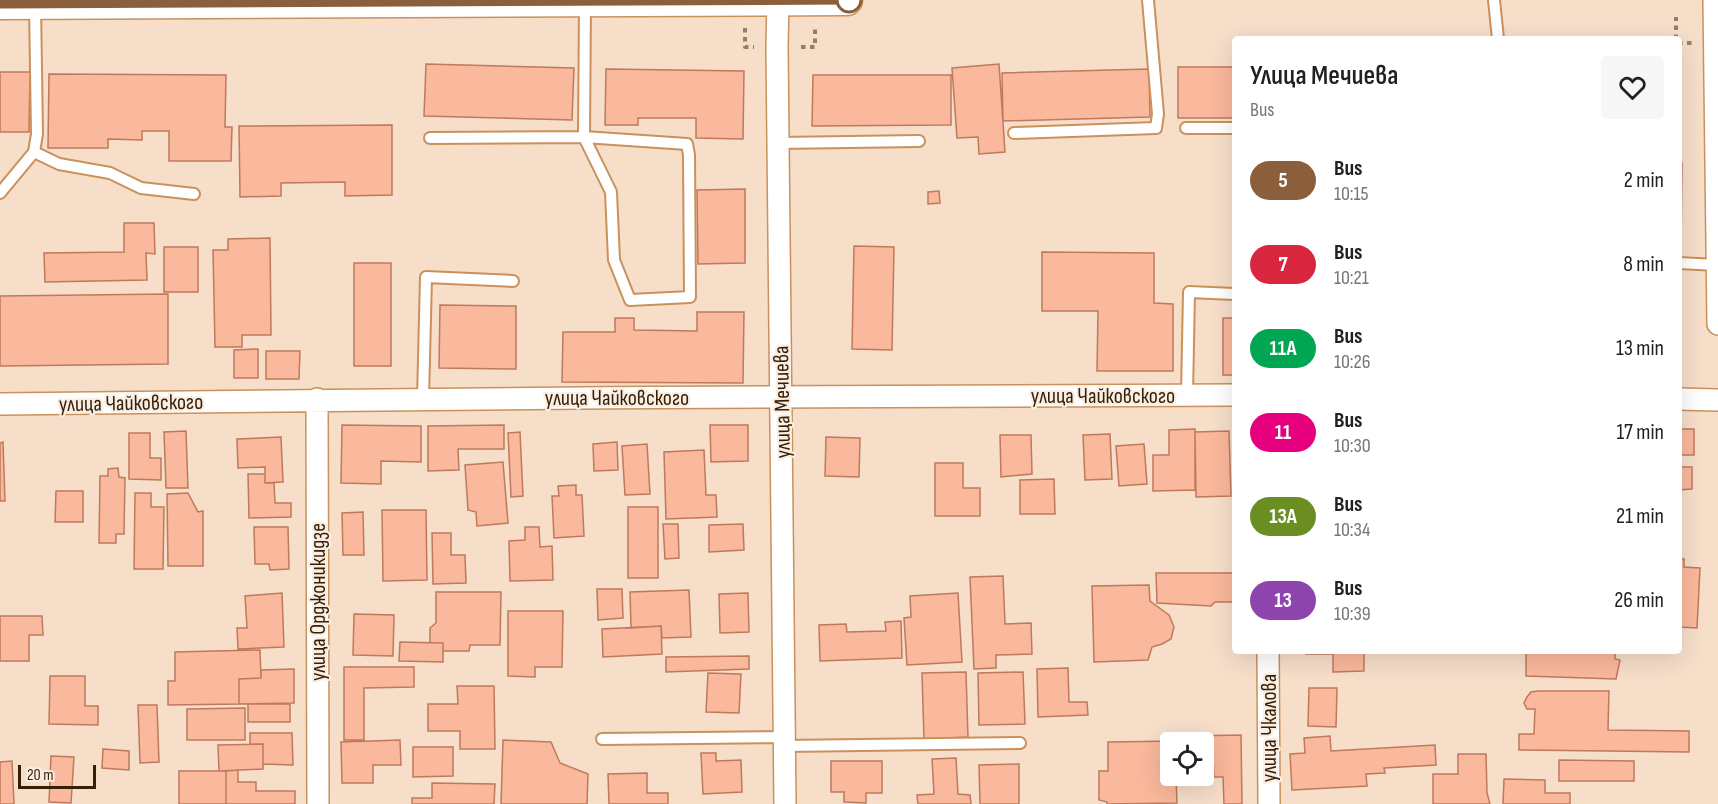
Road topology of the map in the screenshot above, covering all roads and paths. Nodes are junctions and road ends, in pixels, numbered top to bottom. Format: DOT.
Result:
graph roads {
  1 [pos="778,0"];
  2 [pos="847,0"];
  3 [pos="1148,0"];
  4 [pos="1494,0"];
  5 [pos="1714,0"];
  6 [pos="395,1"];
  7 [pos="585,1"];
  8 [pos="43,3"];
  9 [pos="0,4"];
  10 [pos="1676,17"];
  11 [pos="745,23"];
  12 [pos="815,26"];
  13 [pos="1498,36"];
  14 [pos="1676,36"];
  15 [pos="1682,43"];
  16 [pos="1698,43"];
  17 [pos="792,46"];
  18 [pos="764,47"];
  19 [pos="1186,128"];
  20 [pos="1232,128"];
  21 [pos="1014,133"];
  22 [pos="584,137"];
  23 [pos="430,138"];
  24 [pos="919,141"];
  25 [pos="778,142"];
  26 [pos="34,152"];
  27 [pos="0,193"];
  28 [pos="194,194"];
  29 [pos="1717,209"];
  30 [pos="1717,259"];
  31 [pos="1682,263"];
  32 [pos="513,281"];
  33 [pos="1232,294"];
  34 [pos="1718,324"];
  35 [pos="1187,395"];
  36 [pos="1232,395"];
  37 [pos="781,396"];
  38 [pos="316,399"];
  39 [pos="423,399"];
  40 [pos="1682,399"];
  41 [pos="1718,400"];
  42 [pos="0,404"];
  43 [pos="1268,654"];
  44 [pos="602,739"];
  45 [pos="784,741"];
  46 [pos="1020,743"];
  47 [pos="318,804"];
  48 [pos="785,804"];
  49 [pos="1269,804"];
  1 -- 2 [label="street"];
  1 -- 7 [label="street"];
  1 -- 25 [label="street, улица Мечиева"];
  3 -- 21 [label="lane"];
  4 -- 13 [label="lane"];
  5 -- 29 [label="street"];
  6 -- 7 [label="street"];
  6 -- 8 [label="street"];
  7 -- 22 [label="lane"];
  8 -- 9 [label="street"];
  8 -- 26 [label="lane"];
  10 -- 14 [label="path"];
  11 -- 18 [label="path"];
  12 -- 17 [label="path"];
  15 -- 16 [label="path"];
  19 -- 20 [label="lane"];
  22 -- 22 [label="lane"];
  22 -- 23 [label="lane"];
  24 -- 25 [label="lane"];
  25 -- 37 [label="street, улица Мечиева"];
  26 -- 27 [label="lane"];
  26 -- 28 [label="lane"];
  29 -- 30 [label="street"];
  30 -- 31 [label="lane"];
  30 -- 34 [label="street"];
  32 -- 39 [label="lane"];
  33 -- 35 [label="lane"];
  35 -- 36 [label="street, улица Чайковского"];
  35 -- 37 [label="street, улица Чайковского"];
  37 -- 39 [label="street, улица Чайковского"];
  37 -- 45 [label="street, улица Мечиева"];
  38 -- 39 [label="street, улица Чайковского"];
  38 -- 42 [label="street, улица Чайковского"];
  38 -- 47 [label="street, улица Орджоникидзе"];
  40 -- 41 [label="street"];
  43 -- 49 [label="street, улица Чкалова"];
  44 -- 45 [label="lane"];
  45 -- 46 [label="lane"];
  45 -- 48 [label="street, улица Мечиева"];
}
